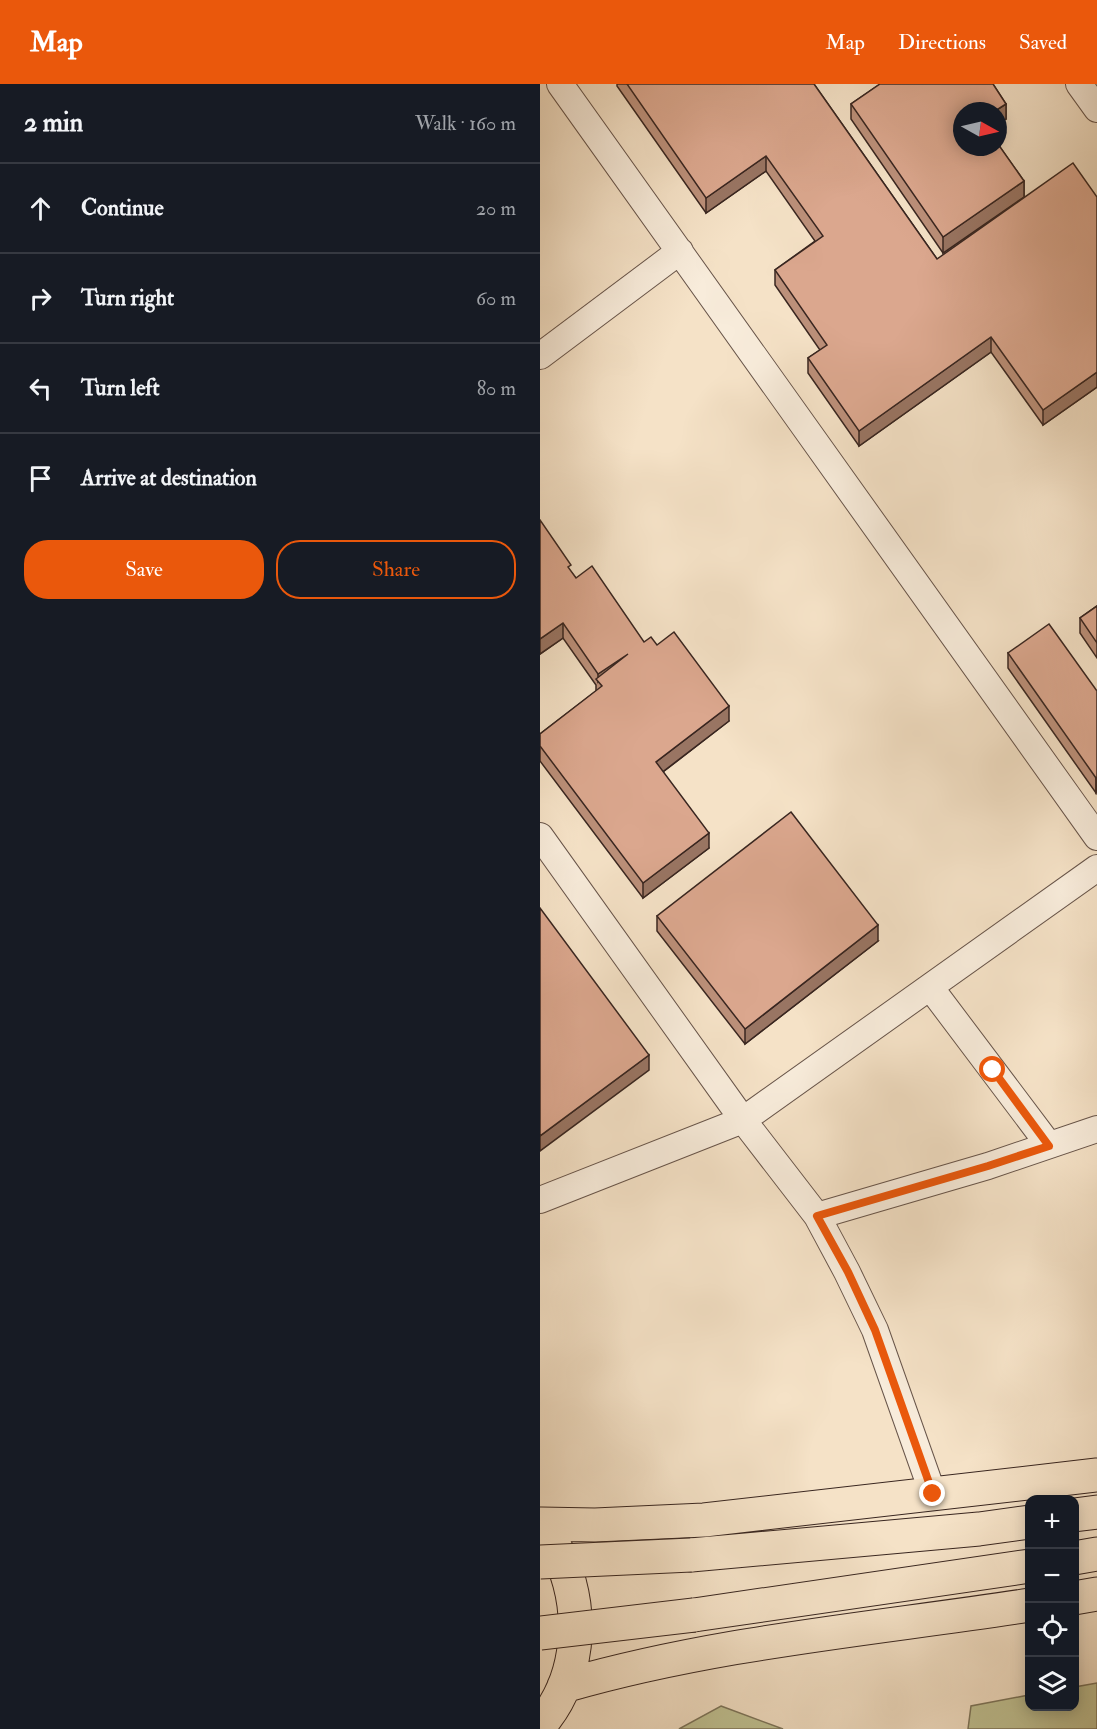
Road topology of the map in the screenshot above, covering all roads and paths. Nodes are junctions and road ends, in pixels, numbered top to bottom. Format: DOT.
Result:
graph roads {
  1 [pos="561,84"];
  2 [pos="1079,84"];
  3 [pos="1097,109"];
  4 [pos="680,251"];
  5 [pos="540,356"];
  6 [pos="540,836"];
  7 [pos="1097,837"];
  8 [pos="1097,868"];
  9 [pos="930,987"];
  10 [pos="743,1120"];
  11 [pos="1097,1129"];
  12 [pos="1049,1146"];
  13 [pos="540,1200"];
  14 [pos="817,1216"];
  15 [pos="1097,1475"];
  16 [pos="933,1494"];
  17 [pos="1097,1512"];
  18 [pos="1079,1514"];
  19 [pos="540,1523"];
  20 [pos="1025,1523"];
  21 [pos="1097,1554"];
  22 [pos="1079,1557"];
  23 [pos="540,1562"];
  24 [pos="1025,1567"];
  25 [pos="1097,1594"];
  26 [pos="1079,1597"];
  27 [pos="1025,1606"];
  28 [pos="540,1633"];
  29 [pos="564,1686"];
  30 [pos="540,1725"];
  1 -- 4 [label="lane"];
  2 -- 3 [label="lane"];
  4 -- 5 [label="lane"];
  4 -- 7 [label="lane"];
  6 -- 10 [label="lane"];
  8 -- 9 [label="lane"];
  9 -- 10 [label="lane"];
  9 -- 12 [label="lane"];
  10 -- 13 [label="lane"];
  10 -- 14 [label="lane"];
  11 -- 12 [label="lane"];
  12 -- 14 [label="lane"];
  14 -- 16 [label="lane"];
  15 -- 16 [label="highway"];
  16 -- 19 [label="highway"];
  17 -- 18 [label="highway"];
  19 -- 29 [label="highway"];
  20 -- 23 [label="highway, bridge"];
  21 -- 22 [label="highway"];
  24 -- 28 [label="highway, bridge"];
  25 -- 26 [label="highway"];
  27 -- 29 [label="highway"];
  29 -- 30 [label="highway"];
}
